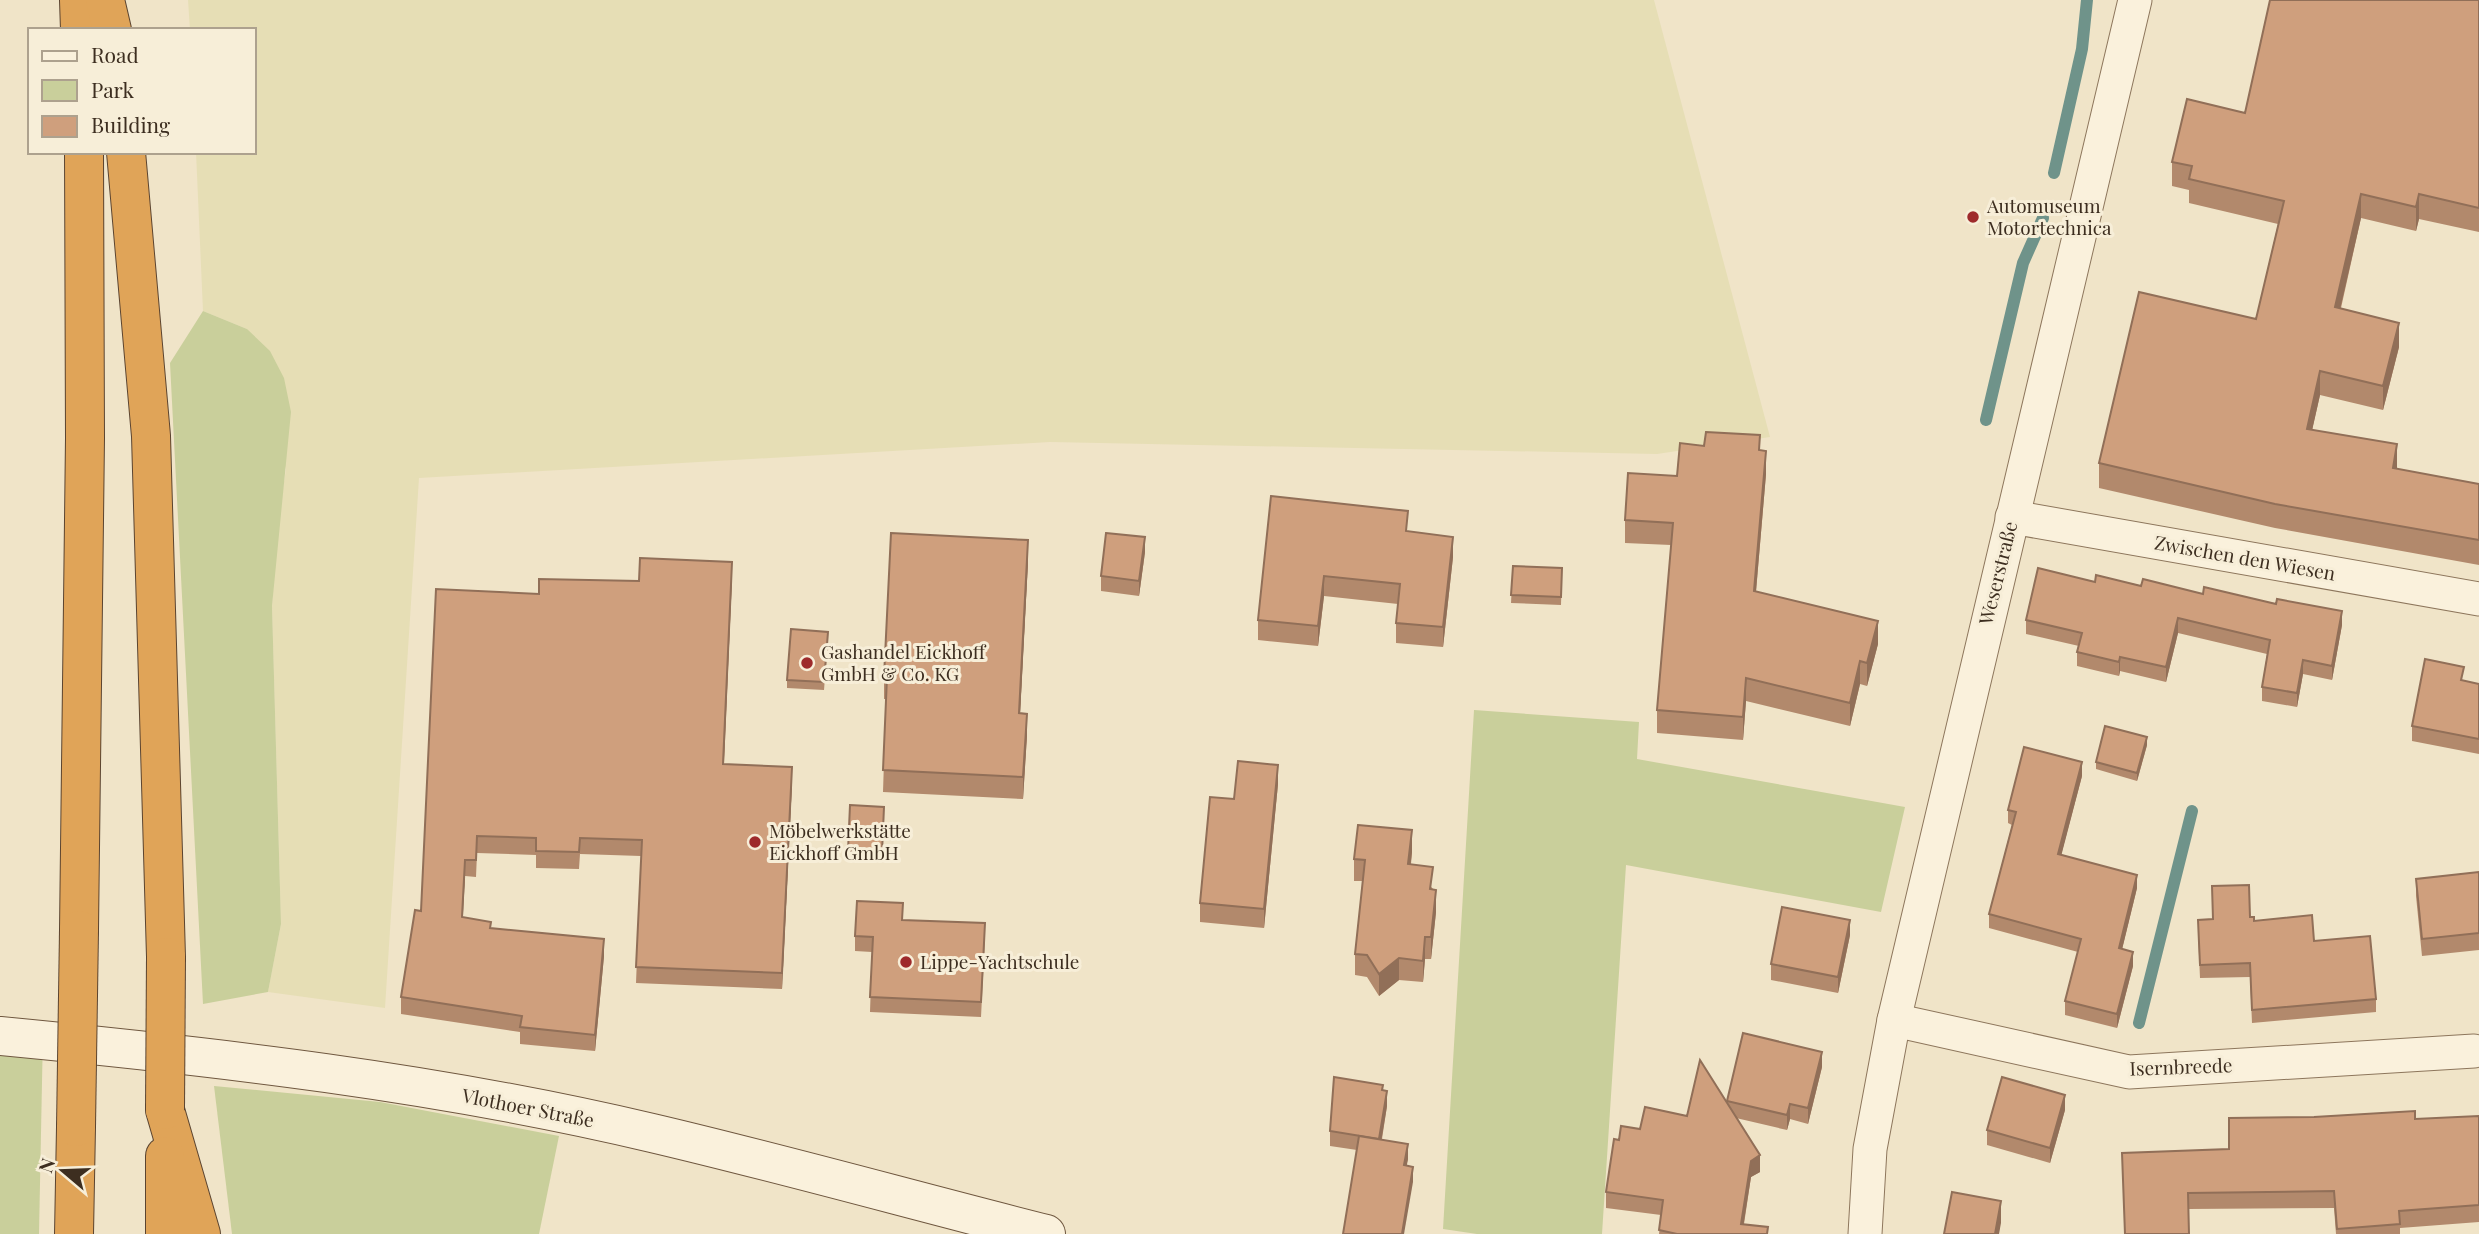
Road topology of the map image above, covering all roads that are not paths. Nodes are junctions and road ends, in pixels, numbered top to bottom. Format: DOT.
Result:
graph roads {
  1 [pos="79,0"];
  2 [pos="106,0"];
  3 [pos="2135,0"];
  4 [pos="80,28"];
  5 [pos="112,28"];
  6 [pos="84,154"];
  7 [pos="126,154"];
  8 [pos="2012,517"];
  9 [pos="2479,599"];
  10 [pos="1894,1020"];
  11 [pos="0,1036"];
  12 [pos="2474,1051"];
  13 [pos="165,1111"];
  14 [pos="1871,1149"];
  15 [pos="74,1234"];
  16 [pos="165,1234"];
  17 [pos="201,1234"];
  18 [pos="1046,1234"];
  19 [pos="1841,1234"];
  20 [pos="1865,1234"];
  1 -- 4 [label="highway"];
  2 -- 5 [label="highway"];
  3 -- 8 [label="street, Weserstraße"];
  6 -- 15 [label="highway, bridge"];
  7 -- 13 [label="highway, bridge"];
  8 -- 9 [label="street, Zwischen den Wiesen"];
  8 -- 10 [label="street, Weserstraße"];
  10 -- 12 [label="street, Isernbreede"];
  10 -- 14 [label="street, Weserstraße"];
  11 -- 18 [label="main road, Vlothoer Straße"];
  13 -- 16 [label="highway"];
  13 -- 17 [label="highway"];
  14 -- 19 [label="street, Weserstraße"];
  14 -- 20 [label="street, Weserstraße"];
}
